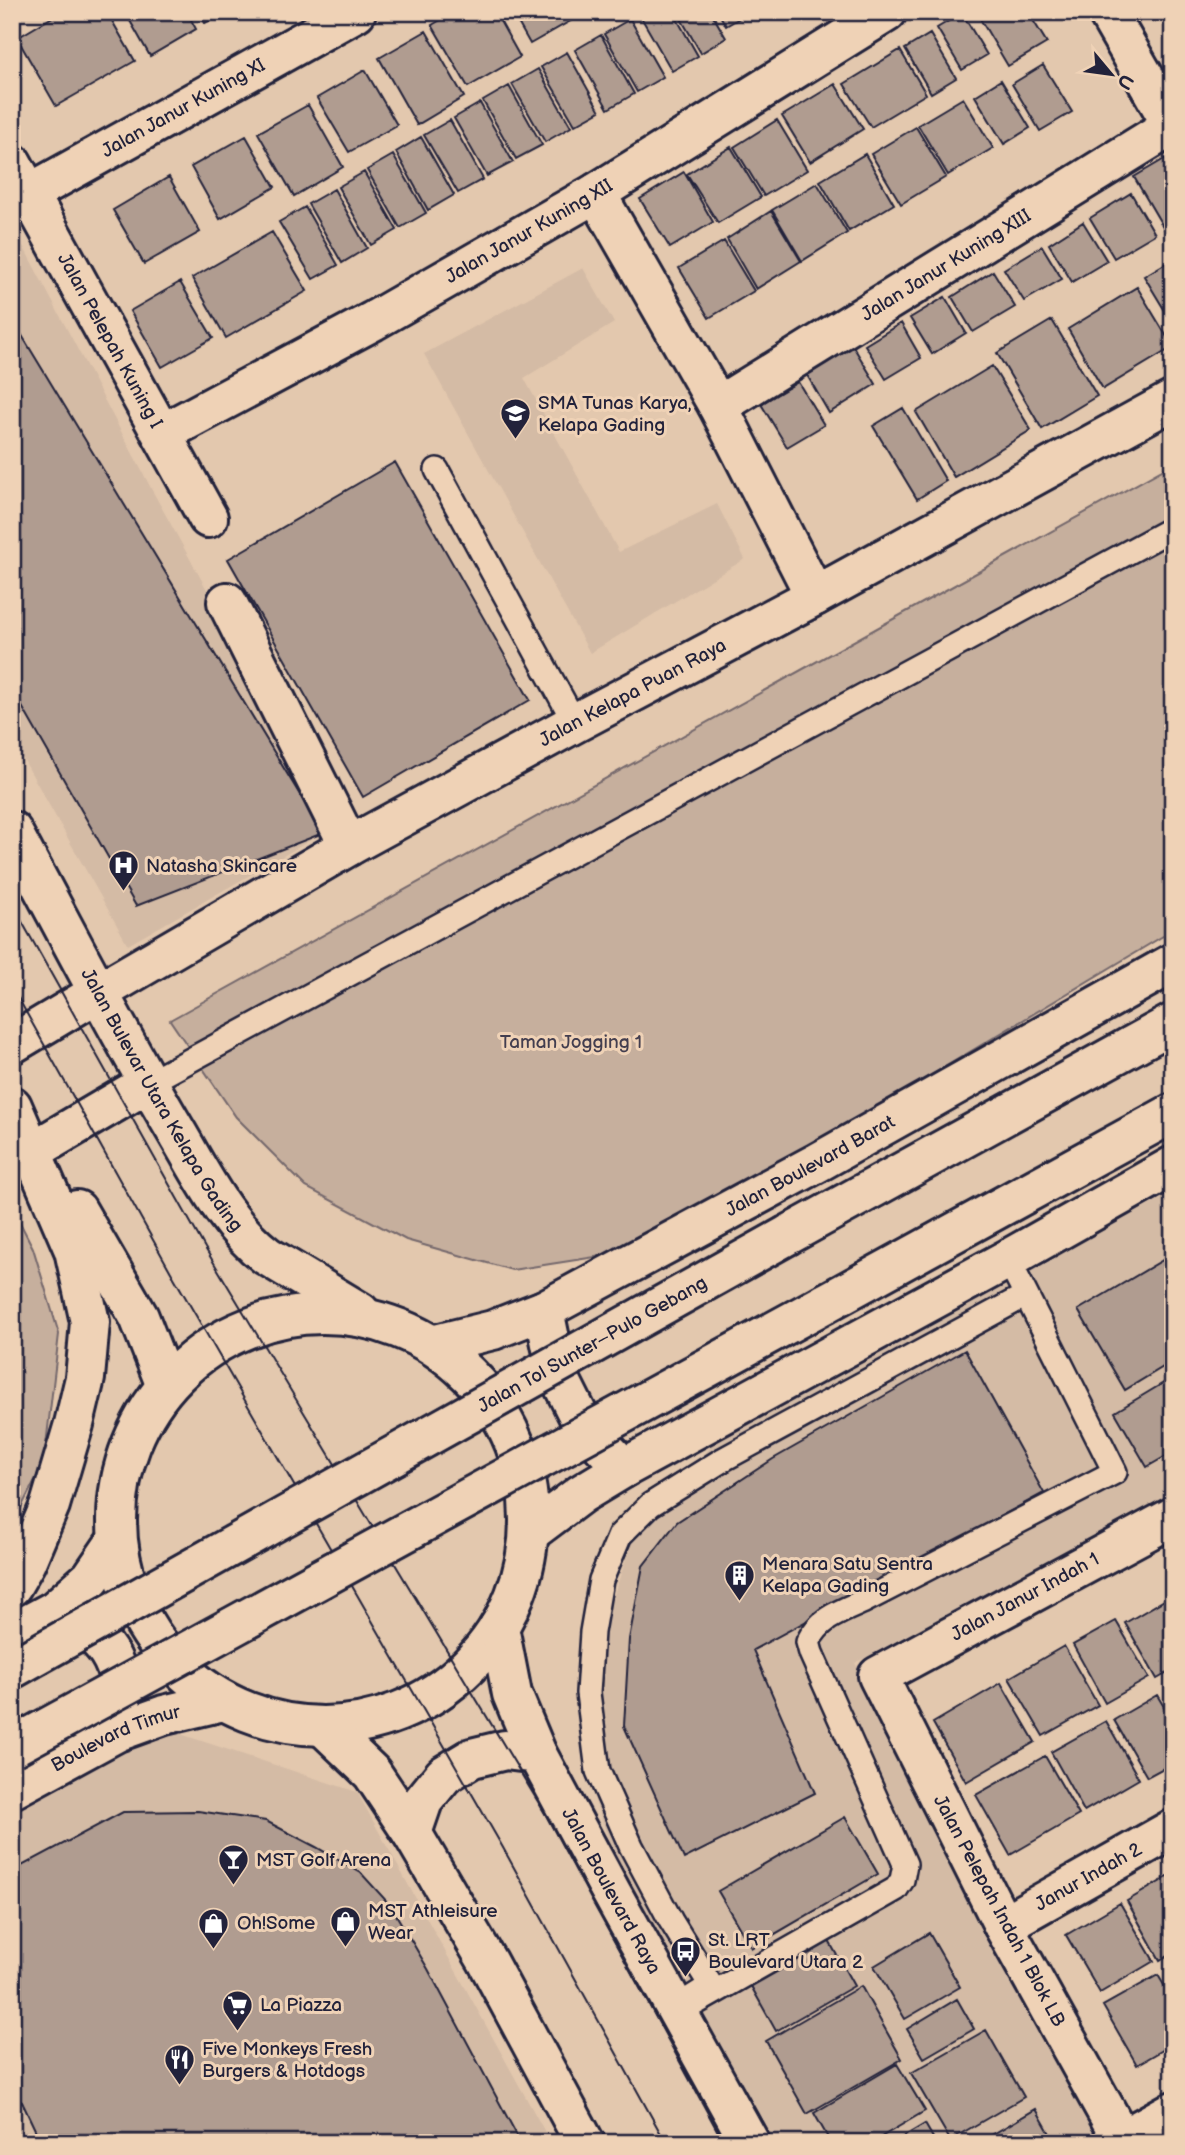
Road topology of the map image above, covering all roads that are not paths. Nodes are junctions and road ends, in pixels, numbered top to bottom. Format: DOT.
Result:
graph roads {
  1 [pos="356,12"];
  2 [pos="887,12"];
  3 [pos="1107,12"];
  4 [pos="1172,125"];
  5 [pos="18,187"];
  6 [pos="596,193"];
  7 [pos="1173,400"];
  8 [pos="718,406"];
  9 [pos="163,433"];
  10 [pos="437,470"];
  11 [pos="208,518"];
  12 [pos="1173,528"];
  13 [pos="816,596"];
  14 [pos="227,602"];
  15 [pos="575,723"];
  16 [pos="12,831"];
  17 [pos="349,846"];
  18 [pos="1173,963"];
  19 [pos="100,994"];
  20 [pos="1173,1023"];
  21 [pos="12,1044"];
  22 [pos="145,1079"];
  23 [pos="12,1087"];
  24 [pos="1173,1113"];
  25 [pos="30,1128"];
  26 [pos="1173,1166"];
  27 [pos="1008,1259"];
  28 [pos="1026,1296"];
  29 [pos="544,1310"];
  30 [pos="369,1318"];
  31 [pos="436,1344"];
  32 [pos="166,1386"];
  33 [pos="624,1468"];
  34 [pos="1173,1517"];
  35 [pos="528,1532"];
  36 [pos="117,1541"];
  37 [pos="12,1586"];
  38 [pos="55,1609"];
  39 [pos="499,1627"];
  40 [pos="12,1633"];
  41 [pos="12,1669"];
  42 [pos="878,1676"];
  43 [pos="223,1701"];
  44 [pos="324,1727"];
  45 [pos="117,1732"];
  46 [pos="12,1747"];
  47 [pos="537,1754"];
  48 [pos="12,1788"];
  49 [pos="1173,1829"];
  50 [pos="412,1833"];
  51 [pos="1003,1924"];
  52 [pos="677,2011"];
  53 [pos="1173,2111"];
  54 [pos="1123,2141"];
  55 [pos="585,2143"];
  56 [pos="750,2143"];
  1 -- 5 [label="main road, Jalan Janur Kuning XI"];
  2 -- 6 [label="main road, Jalan Janur Kuning XII"];
  3 -- 4 [label="main road"];
  4 -- 8 [label="main road, Jalan Janur Kuning XIII"];
  5 -- 9 [label="main road, Jalan Pelepah Kuning I"];
  6 -- 8 [label="main road"];
  6 -- 9 [label="main road, Jalan Janur Kuning XII"];
  7 -- 13 [label="main road, Jalan Kelapa Puan Raya"];
  8 -- 13 [label="main road"];
  9 -- 11 [label="main road, Jalan Pelepah Kuning I"];
  10 -- 15 [label="lane"];
  12 -- 22 [label="lane"];
  13 -- 15 [label="main road, Jalan Kelapa Puan Raya"];
  14 -- 17 [label="main road"];
  15 -- 17 [label="main road, Jalan Kelapa Puan Raya"];
  16 -- 19 [label="main road, Jalan Bulevar Utara Kelapa Gading"];
  17 -- 19 [label="main road, Jalan Kelapa Puan Raya"];
  18 -- 29 [label="main road, Jalan Boulevard Barat"];
  19 -- 21 [label="main road, Jalan Kelapa Puan Raya"];
  19 -- 22 [label="main road, Jalan Bulevar Utara Kelapa Gading"];
  20 -- 41 [label="main road, Jalan Tol Sunter–Pulo Gebang, bridge"];
  22 -- 25 [label="main road"];
  22 -- 30 [label="main road, Jalan Bulevar Utara Kelapa Gading"];
  23 -- 25 [label="main road"];
  24 -- 46 [label="main road, bridge"];
  25 -- 32 [label="main road"];
  25 -- 37 [label="main road"];
  26 -- 27 [label="main road"];
  27 -- 28 [label="lane"];
  27 -- 33 [label="main road"];
  28 -- 52 [label="lane"];
  28 -- 52 [label="lane"];
  29 -- 31 [label="main road, Jalan Boulevard Barat"];
  29 -- 33 [label="main road"];
  30 -- 31 [label="main road"];
  30 -- 32 [label="main road"];
  31 -- 35 [label="main road"];
  32 -- 36 [label="main road"];
  33 -- 35 [label="main road"];
  34 -- 42 [label="main road, Jalan Janur Indah 1"];
  35 -- 39 [label="main road"];
  36 -- 38 [label="main road"];
  36 -- 43 [label="main road"];
  38 -- 40 [label="main road"];
  38 -- 45 [label="main road"];
  39 -- 44 [label="main road"];
  39 -- 47 [label="main road, Jalan Boulevard Raya"];
  42 -- 51 [label="main road, Jalan Pelepah Indah 1 Blok LB"];
  43 -- 44 [label="main road"];
  43 -- 45 [label="main road, Boulevard Timur"];
  44 -- 50 [label="main road"];
  45 -- 48 [label="main road, Boulevard Timur"];
  47 -- 50 [label="main road"];
  47 -- 52 [label="main road, Jalan Boulevard Raya"];
  49 -- 51 [label="main road, Janur Indah 2"];
  50 -- 55 [label="main road"];
  51 -- 54 [label="main road, Jalan Pelepah Indah 1 Blok LB"];
  52 -- 56 [label="main road, Jalan Boulevard Raya"];
  53 -- 54 [label="main road"];
}
